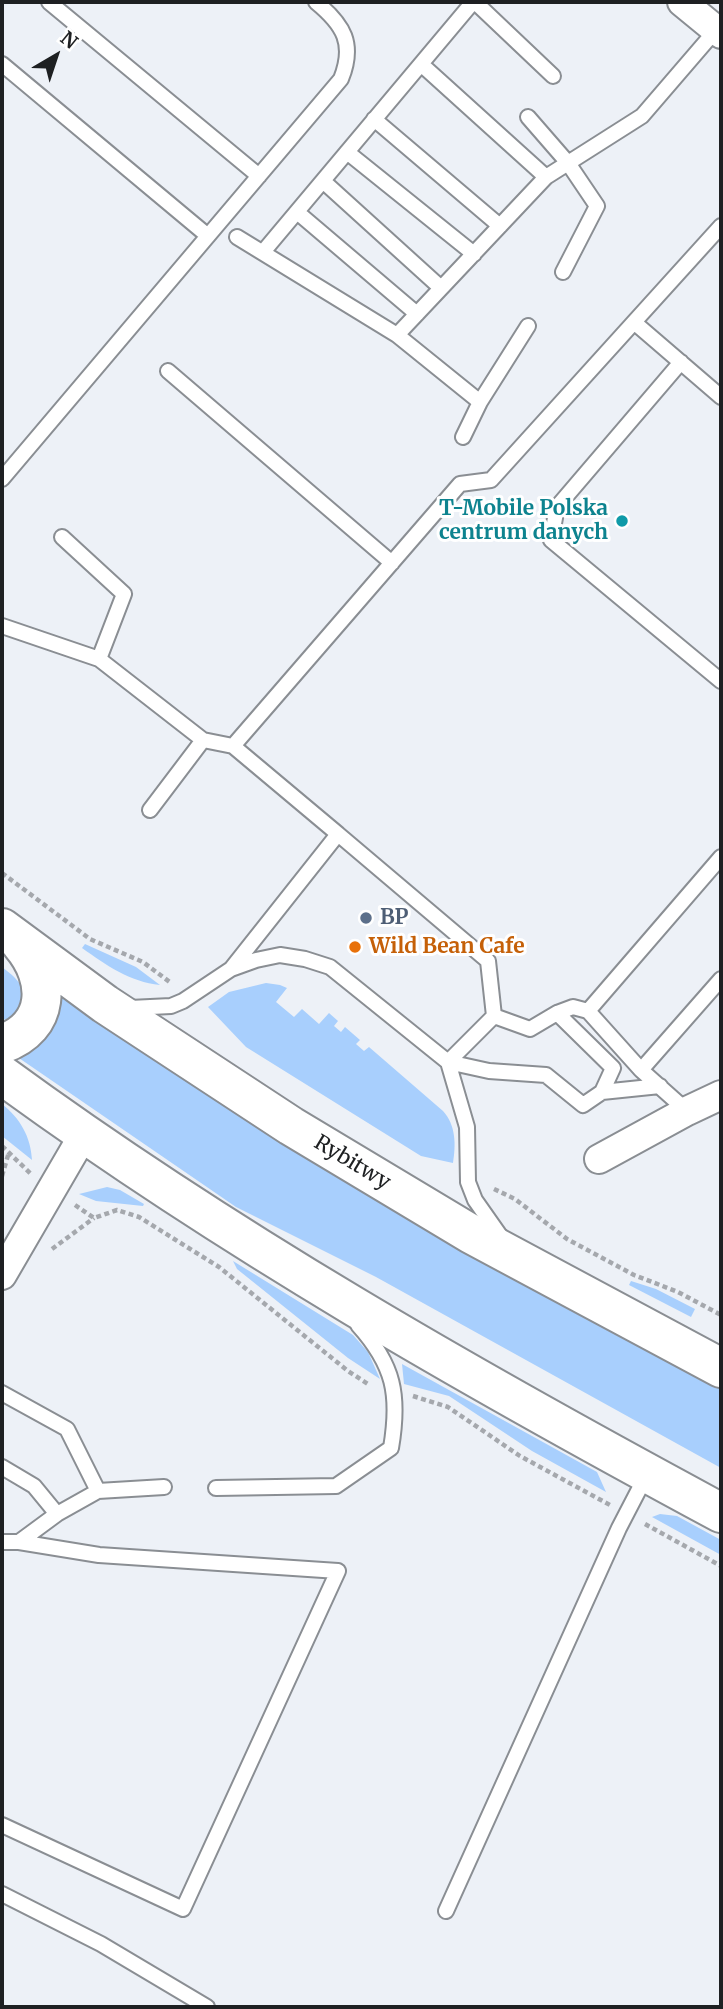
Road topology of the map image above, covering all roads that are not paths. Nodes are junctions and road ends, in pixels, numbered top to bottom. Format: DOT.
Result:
graph roads {
  1 [pos="49,2"];
  2 [pos="316,2"];
  3 [pos="474,2"];
  4 [pos="682,2"];
  5 [pos="718,32"];
  6 [pos="2,64"];
  7 [pos="421,64"];
  8 [pos="553,76"];
  9 [pos="528,117"];
  10 [pos="374,119"];
  11 [pos="347,152"];
  12 [pos="568,163"];
  13 [pos="259,176"];
  14 [pos="546,177"];
  15 [pos="323,181"];
  16 [pos="297,212"];
  17 [pos="500,226"];
  18 [pos="719,234"];
  19 [pos="208,236"];
  20 [pos="237,237"];
  21 [pos="262,252"];
  22 [pos="474,254"];
  23 [pos="563,272"];
  24 [pos="441,288"];
  25 [pos="416,314"];
  26 [pos="635,323"];
  27 [pos="528,326"];
  28 [pos="397,335"];
  29 [pos="681,362"];
  30 [pos="168,371"];
  31 [pos="721,397"];
  32 [pos="480,402"];
  33 [pos="463,437"];
  34 [pos="2,479"];
  35 [pos="62,537"];
  36 [pos="392,564"];
  37 [pos="2,626"];
  38 [pos="99,659"];
  39 [pos="721,681"];
  40 [pos="203,740"];
  41 [pos="233,746"];
  42 [pos="150,810"];
  43 [pos="338,835"];
  44 [pos="721,857"];
  45 [pos="7,932"];
  46 [pos="231,969"];
  47 [pos="721,979"];
  48 [pos="105,1004"];
  49 [pos="588,1011"];
  50 [pos="557,1013"];
  51 [pos="494,1016"];
  52 [pos="2,1044"];
  53 [pos="448,1062"];
  54 [pos="641,1070"];
  55 [pos="2,1075"];
  56 [pos="660,1086"];
  57 [pos="602,1092"];
  58 [pos="721,1095"];
  59 [pos="687,1111"];
  60 [pos="84,1134"];
  61 [pos="599,1158"];
  62 [pos="519,1261"];
  63 [pos="2,1275"];
  64 [pos="330,1293"];
  65 [pos="721,1368"];
  66 [pos="2,1393"];
  67 [pos="2,1467"];
  68 [pos="648,1473"];
  69 [pos="164,1488"];
  70 [pos="216,1488"];
  71 [pos="98,1490"];
  72 [pos="721,1513"];
  73 [pos="57,1514"];
  74 [pos="2,1542"];
  75 [pos="19,1542"];
  76 [pos="2,1825"];
  77 [pos="2,1894"];
  78 [pos="446,1911"];
  79 [pos="207,2007"];
  1 -- 13 [label="lane"];
  2 -- 13 [label="lane"];
  3 -- 7 [label="lane"];
  3 -- 8 [label="lane"];
  4 -- 5 [label="street"];
  5 -- 12 [label="lane"];
  6 -- 19 [label="lane"];
  7 -- 10 [label="lane"];
  7 -- 14 [label="lane"];
  9 -- 12 [label="lane"];
  10 -- 11 [label="lane"];
  10 -- 17 [label="lane"];
  11 -- 15 [label="lane"];
  11 -- 22 [label="lane"];
  12 -- 14 [label="lane"];
  12 -- 23 [label="lane"];
  13 -- 19 [label="lane"];
  14 -- 17 [label="lane"];
  15 -- 16 [label="lane"];
  15 -- 24 [label="lane"];
  16 -- 21 [label="lane"];
  16 -- 25 [label="lane"];
  17 -- 22 [label="lane"];
  18 -- 26 [label="lane"];
  19 -- 34 [label="lane"];
  20 -- 21 [label="lane"];
  21 -- 28 [label="lane"];
  22 -- 24 [label="lane"];
  24 -- 25 [label="lane"];
  25 -- 28 [label="lane"];
  26 -- 29 [label="lane"];
  26 -- 36 [label="lane"];
  27 -- 32 [label="lane"];
  28 -- 32 [label="lane"];
  29 -- 31 [label="lane"];
  29 -- 39 [label="lane"];
  30 -- 36 [label="lane"];
  32 -- 33 [label="lane"];
  35 -- 38 [label="lane"];
  36 -- 41 [label="lane"];
  37 -- 38 [label="lane"];
  38 -- 40 [label="lane"];
  40 -- 41 [label="lane"];
  40 -- 42 [label="lane"];
  41 -- 43 [label="lane"];
  43 -- 46 [label="lane"];
  43 -- 51 [label="lane"];
  44 -- 49 [label="lane"];
  45 -- 48 [label="main road, Rybitwy"];
  45 -- 52 [label="main road"];
  46 -- 48 [label="lane"];
  46 -- 53 [label="lane"];
  47 -- 54 [label="lane"];
  48 -- 62 [label="main road, Rybitwy"];
  49 -- 50 [label="lane"];
  49 -- 54 [label="lane"];
  50 -- 51 [label="lane"];
  50 -- 57 [label="lane"];
  51 -- 53 [label="lane"];
  53 -- 57 [label="lane"];
  53 -- 62 [label="lane"];
  54 -- 56 [label="lane"];
  55 -- 60 [label="main road"];
  56 -- 57 [label="lane"];
  56 -- 59 [label="lane"];
  58 -- 59 [label="street"];
  59 -- 61 [label="street"];
  60 -- 63 [label="street"];
  60 -- 64 [label="main road"];
  62 -- 65 [label="main road, Rybitwy"];
  64 -- 68 [label="main road"];
  64 -- 70 [label="lane"];
  66 -- 71 [label="lane"];
  67 -- 73 [label="lane"];
  68 -- 72 [label="main road"];
  68 -- 78 [label="lane"];
  69 -- 71 [label="lane"];
  71 -- 73 [label="lane"];
  73 -- 75 [label="lane"];
  74 -- 75 [label="lane"];
  75 -- 76 [label="lane"];
  77 -- 79 [label="lane"];
}
